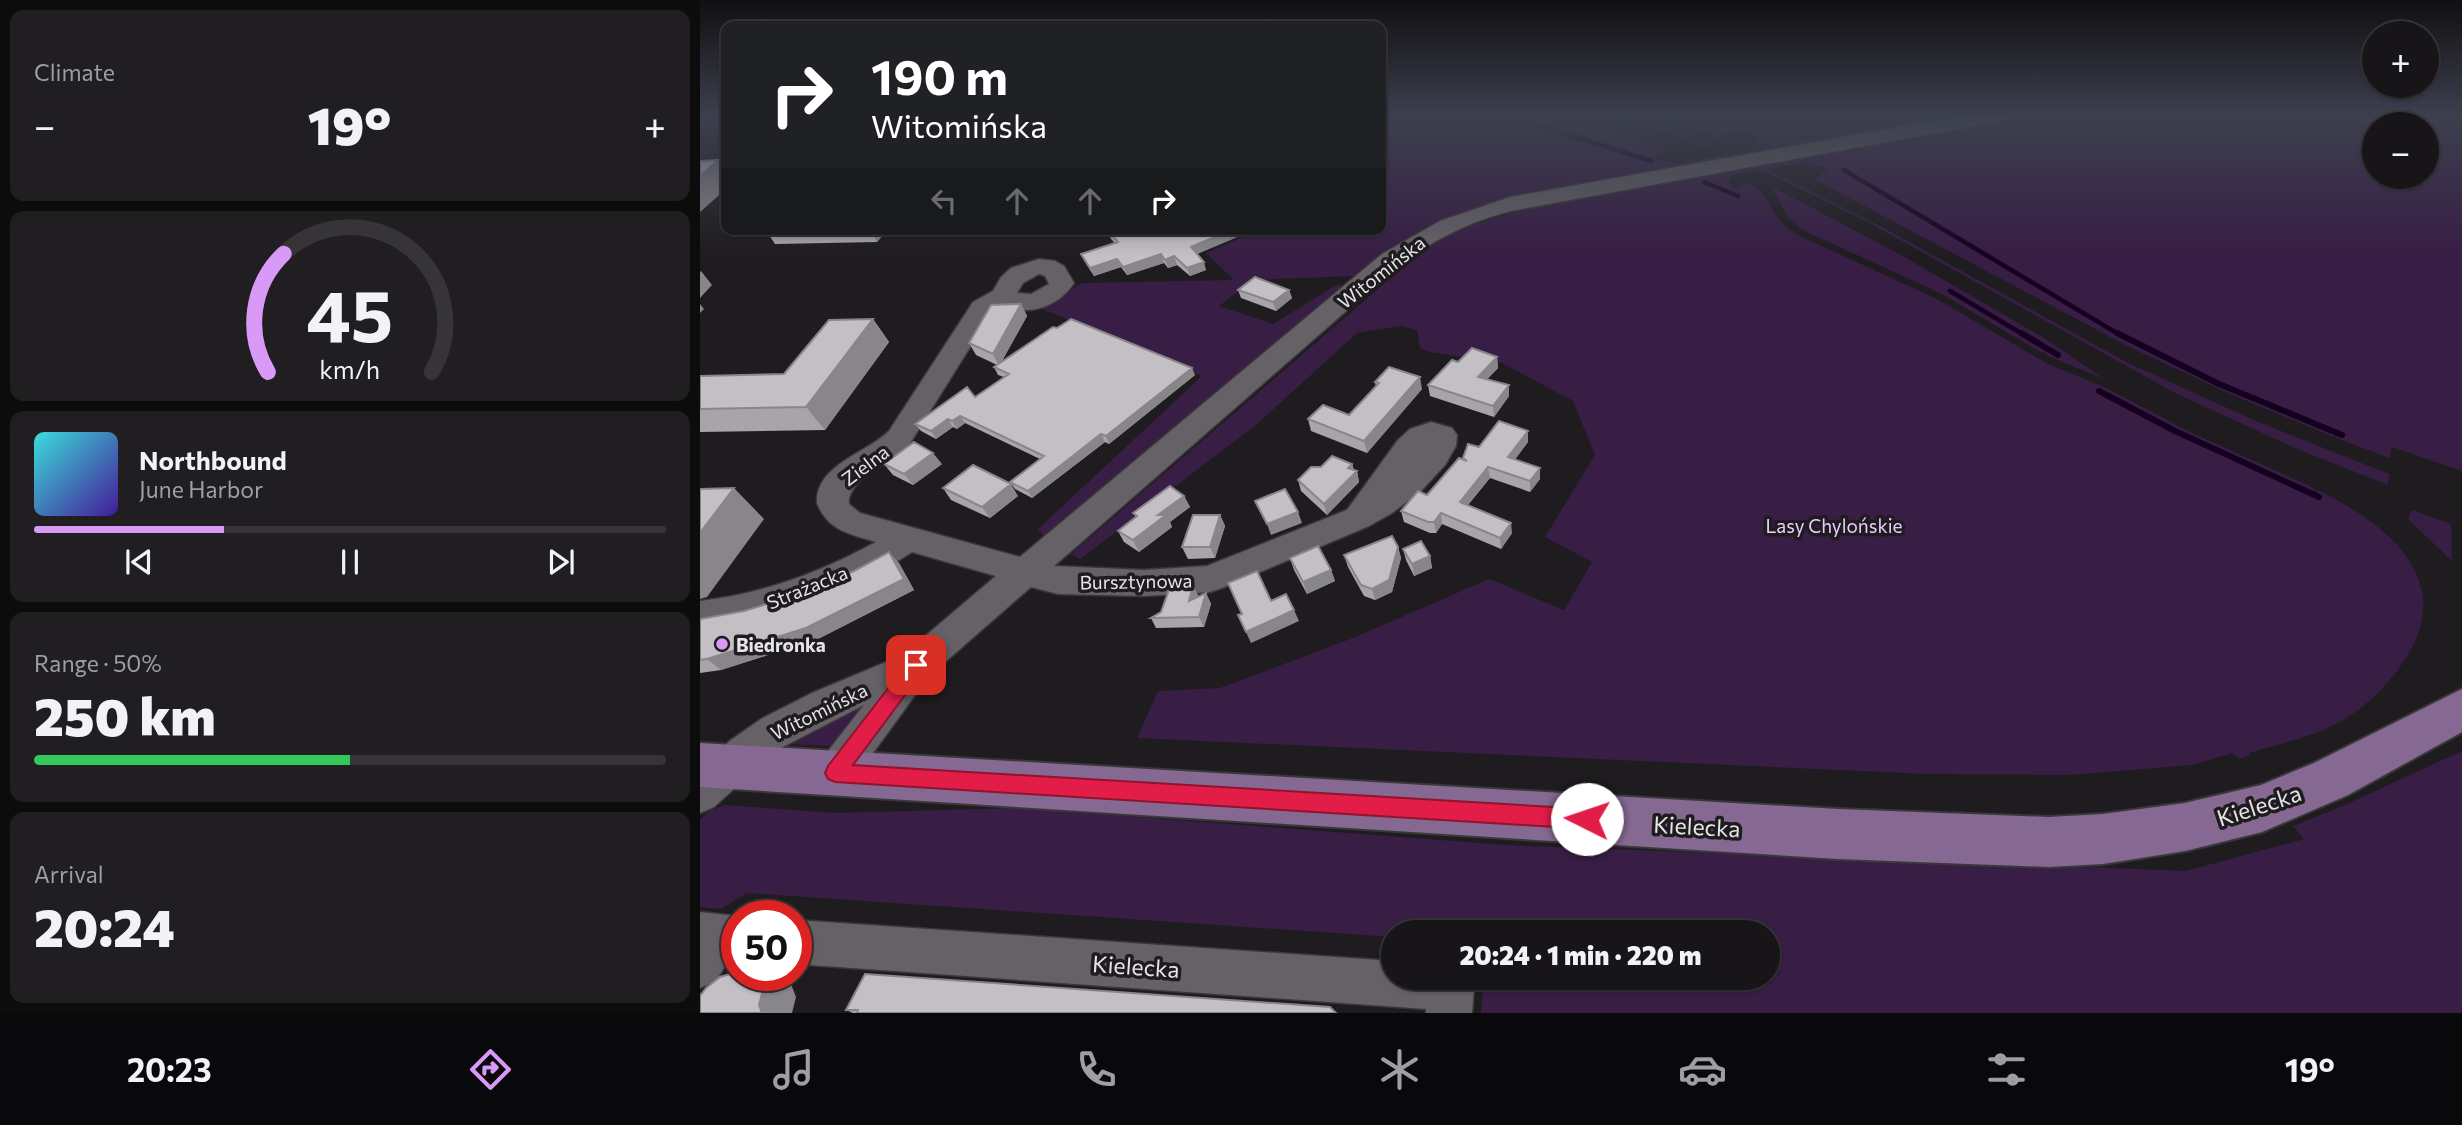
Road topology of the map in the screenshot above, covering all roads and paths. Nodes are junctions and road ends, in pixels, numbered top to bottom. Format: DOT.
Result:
graph roads {
  1 [pos="1745,161"];
  2 [pos="1004,295"];
  3 [pos="1358,518"];
  4 [pos="906,539"];
  5 [pos="1028,572"];
  6 [pos="700,615"];
  7 [pos="916,665"];
  8 [pos="2462,709"];
  9 [pos="835,773"];
  10 [pos="709,775"];
  11 [pos="812,943"];
  12 [pos="1449,1013"];
  1 -- 5 [label="street, Witomińska"];
  2 -- 4 [label="street, Zielna"];
  3 -- 5 [label="street, Bursztynowa"];
  4 -- 5 [label="street, Zielna"];
  4 -- 6 [label="street, Strażacka"];
  5 -- 7 [label="street, Witomińska"];
  7 -- 9 [label="street, Witomińska"];
  7 -- 10 [label="street, Witomińska"];
  8 -- 9 [label="main road, Kielecka"];
  9 -- 10 [label="main road, Kielecka"];
  11 -- 12 [label="street, Kielecka"];
}
